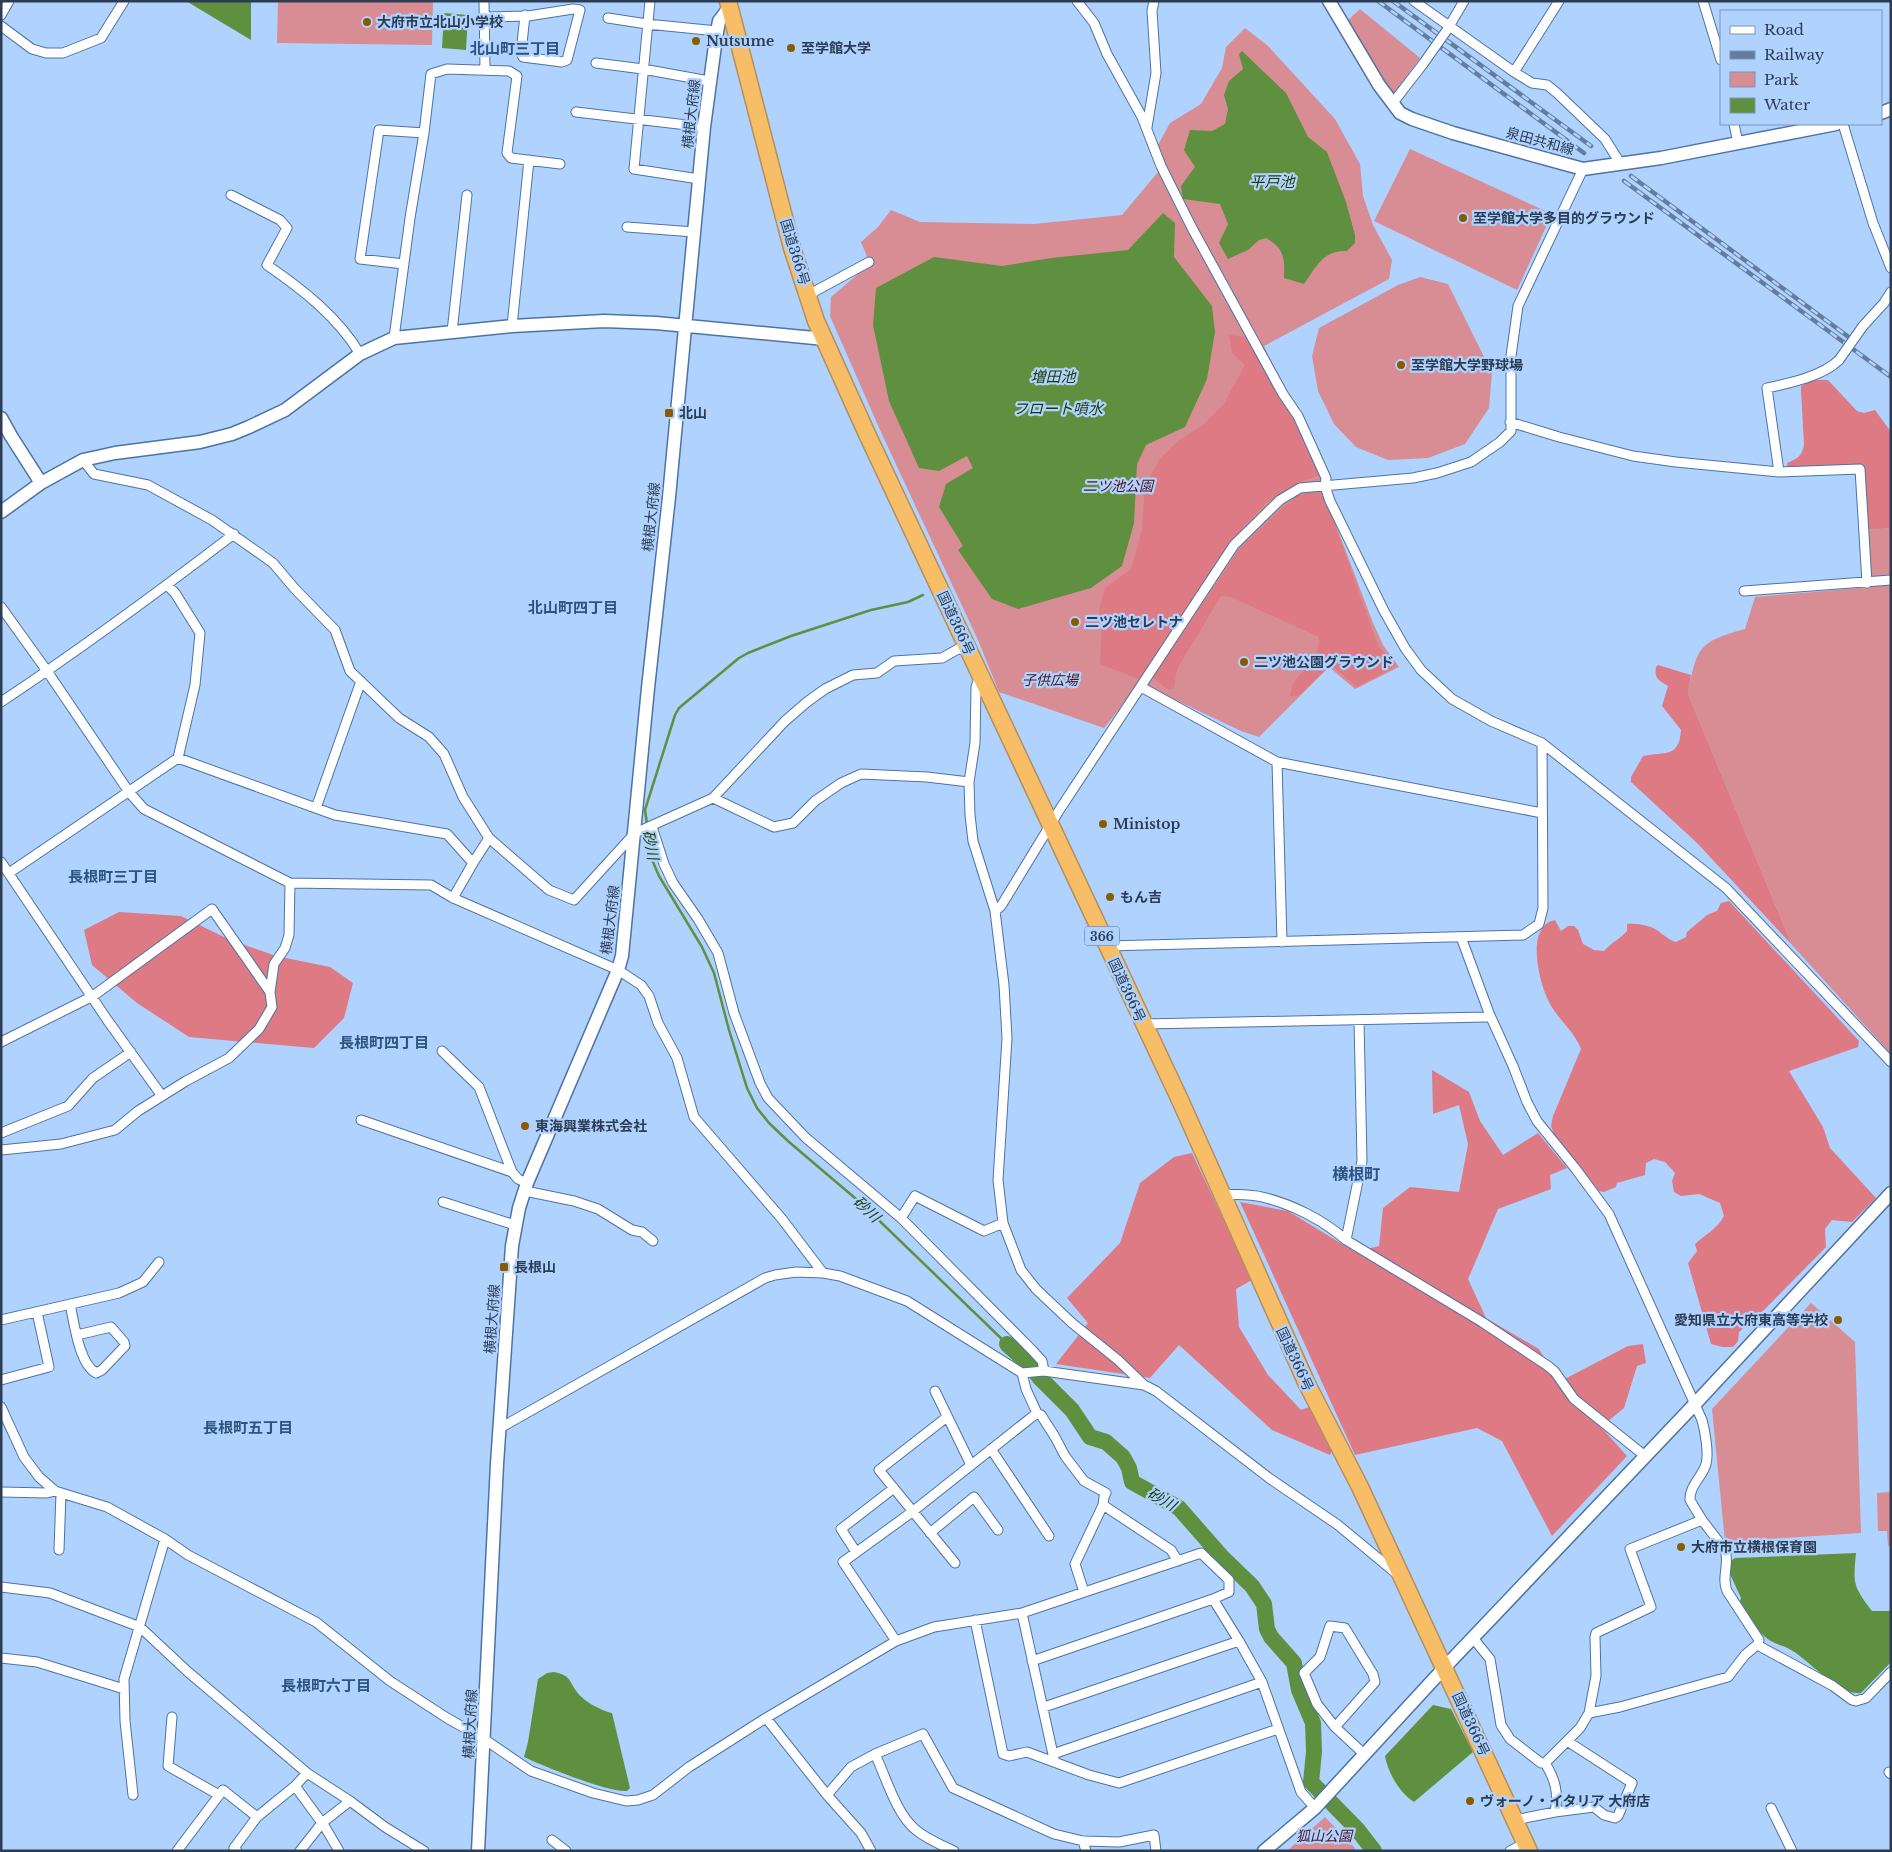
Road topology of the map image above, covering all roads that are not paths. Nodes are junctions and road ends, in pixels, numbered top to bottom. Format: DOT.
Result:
graph roads {
  1 [pos="9,1"];
  2 [pos="124,1"];
  3 [pos="484,1"];
  4 [pos="650,1"];
  5 [pos="1077,1"];
  6 [pos="1154,1"];
  7 [pos="1329,1"];
  8 [pos="1414,1"];
  9 [pos="1464,1"];
  10 [pos="1559,1"];
  11 [pos="1703,1"];
  12 [pos="729,5"];
  13 [pos="1,15"];
  14 [pos="525,16"];
  15 [pos="484,17"];
  16 [pos="608,18"];
  17 [pos="647,24"];
  18 [pos="1,26"];
  19 [pos="1448,28"];
  20 [pos="717,31"];
  21 [pos="1720,57"];
  22 [pos="596,63"];
  23 [pos="485,69"];
  24 [pos="643,69"];
  25 [pos="1514,72"];
  26 [pos="709,81"];
  27 [pos="1392,104"];
  28 [pos="576,112"];
  29 [pos="638,118"];
  30 [pos="1734,125"];
  31 [pos="1831,125"];
  32 [pos="1843,125"];
  33 [pos="704,127"];
  34 [pos="1147,132"];
  35 [pos="424,133"];
  36 [pos="1738,142"];
  37 [pos="529,160"];
  38 [pos="1620,163"];
  39 [pos="560,164"];
  40 [pos="1583,169"];
  41 [pos="699,178"];
  42 [pos="231,195"];
  43 [pos="467,195"];
  44 [pos="628,227"];
  45 [pos="694,232"];
  46 [pos="869,262"];
  47 [pos="404,264"];
  48 [pos="1891,268"];
  49 [pos="1891,292"];
  50 [pos="808,295"];
  51 [pos="686,325"];
  52 [pos="512,326"];
  53 [pos="452,332"];
  54 [pos="394,338"];
  55 [pos="825,339"];
  56 [pos="360,354"];
  57 [pos="1,418"];
  58 [pos="1510,422"];
  59 [pos="83,460"];
  60 [pos="1779,472"];
  61 [pos="41,483"];
  62 [pos="1325,486"];
  63 [pos="1,512"];
  64 [pos="234,534"];
  65 [pos="1891,580"];
  66 [pos="1867,582"];
  67 [pos="167,585"];
  68 [pos="1744,592"];
  69 [pos="1,607"];
  70 [pos="968,650"];
  71 [pos="48,671"];
  72 [pos="982,678"];
  73 [pos="361,681"];
  74 [pos="1141,687"];
  75 [pos="1,702"];
  76 [pos="1542,743"];
  77 [pos="178,758"];
  78 [pos="1276,762"];
  79 [pos="969,782"];
  80 [pos="129,792"];
  81 [pos="713,798"];
  82 [pos="316,808"];
  83 [pos="1542,813"];
  84 [pos="1051,826"];
  85 [pos="652,827"];
  86 [pos="635,833"];
  87 [pos="489,838"];
  88 [pos="1,862"];
  89 [pos="473,863"];
  90 [pos="10,873"];
  91 [pos="290,883"];
  92 [pos="453,898"];
  93 [pos="995,912"];
  94 [pos="1462,937"];
  95 [pos="1282,942"];
  96 [pos="1106,946"];
  97 [pos="618,970"];
  98 [pos="270,992"];
  99 [pos="93,996"];
  100 [pos="1489,1013"];
  101 [pos="1360,1020"];
  102 [pos="1143,1024"];
  103 [pos="1,1042"];
  104 [pos="442,1051"];
  105 [pos="131,1052"];
  106 [pos="1891,1062"];
  107 [pos="162,1096"];
  108 [pos="361,1120"];
  109 [pos="1,1133"];
  110 [pos="2,1148"];
  111 [pos="512,1172"];
  112 [pos="526,1187"];
  113 [pos="1891,1193"];
  114 [pos="1223,1194"];
  115 [pos="443,1202"];
  116 [pos="901,1218"];
  117 [pos="1003,1223"];
  118 [pos="515,1225"];
  119 [pos="1346,1240"];
  120 [pos="654,1241"];
  121 [pos="159,1262"];
  122 [pos="823,1272"];
  123 [pos="70,1304"];
  124 [pos="37,1312"];
  125 [pos="1,1320"];
  126 [pos="77,1335"];
  127 [pos="1042,1370"];
  128 [pos="1022,1373"];
  129 [pos="1,1380"];
  130 [pos="1144,1385"];
  131 [pos="934,1392"];
  132 [pos="1694,1405"];
  133 [pos="1,1407"];
  134 [pos="1036,1413"];
  135 [pos="947,1418"];
  136 [pos="500,1428"];
  137 [pos="991,1449"];
  138 [pos="1645,1456"];
  139 [pos="971,1465"];
  140 [pos="894,1488"];
  141 [pos="1,1492"];
  142 [pos="58,1492"];
  143 [pos="1103,1505"];
  144 [pos="912,1512"];
  145 [pos="1702,1520"];
  146 [pos="998,1530"];
  147 [pos="930,1533"];
  148 [pos="1049,1536"];
  149 [pos="165,1540"];
  150 [pos="58,1550"];
  151 [pos="856,1552"];
  152 [pos="1178,1561"];
  153 [pos="955,1563"];
  154 [pos="1401,1578"];
  155 [pos="1,1587"];
  156 [pos="1084,1592"];
  157 [pos="1213,1599"];
  158 [pos="1022,1613"];
  159 [pos="976,1620"];
  160 [pos="140,1627"];
  161 [pos="1473,1638"];
  162 [pos="896,1641"];
  163 [pos="1240,1641"];
  164 [pos="1758,1644"];
  165 [pos="1,1658"];
  166 [pos="1032,1661"];
  167 [pos="1444,1666"];
  168 [pos="1891,1672"];
  169 [pos="1262,1682"];
  170 [pos="124,1689"];
  171 [pos="1044,1708"];
  172 [pos="1589,1713"];
  173 [pos="172,1718"];
  174 [pos="766,1718"];
  175 [pos="1335,1727"];
  176 [pos="1278,1729"];
  177 [pos="484,1739"];
  178 [pos="1567,1741"];
  179 [pos="875,1754"];
  180 [pos="1364,1754"];
  181 [pos="1054,1759"];
  182 [pos="1545,1763"];
  183 [pos="307,1772"];
  184 [pos="295,1786"];
  185 [pos="133,1794"];
  186 [pos="219,1795"];
  187 [pos="827,1795"];
  188 [pos="350,1801"];
  189 [pos="1317,1805"];
  190 [pos="1771,1808"];
  191 [pos="1555,1812"];
  192 [pos="257,1817"];
  193 [pos="1515,1820"];
  194 [pos="322,1823"];
  195 [pos="552,1840"];
  196 [pos="1083,1840"];
  197 [pos="1527,1847"];
  198 [pos="562,1850"];
  199 [pos="177,1851"];
  200 [pos="237,1851"];
  201 [pos="300,1851"];
  202 [pos="339,1851"];
  203 [pos="424,1851"];
  204 [pos="478,1851"];
  205 [pos="871,1851"];
  206 [pos="954,1851"];
  207 [pos="1086,1851"];
  208 [pos="1156,1851"];
  209 [pos="1264,1851"];
  210 [pos="1510,1851"];
  211 [pos="1792,1851"];
  1 -- 13 [label="street"];
  2 -- 18 [label="street"];
  3 -- 15 [label="street"];
  4 -- 17 [label="street"];
  5 -- 34 [label="street"];
  6 -- 34 [label="street"];
  7 -- 27 [label="main road, 泉田共和線"];
  8 -- 19 [label="street"];
  9 -- 19 [label="street"];
  10 -- 25 [label="street"];
  11 -- 21 [label="street"];
  12 -- 20 [label="main road, 横根大府線"];
  12 -- 50 [label="highway, 国道366号 / 366"];
  14 -- 14 [label="street"];
  14 -- 15 [label="street"];
  15 -- 23 [label="street"];
  16 -- 17 [label="street"];
  17 -- 20 [label="street"];
  17 -- 24 [label="street"];
  19 -- 25 [label="street"];
  19 -- 27 [label="street, bridge"];
  20 -- 26 [label="main road, 横根大府線"];
  22 -- 24 [label="street"];
  23 -- 35 [label="street"];
  23 -- 37 [label="street"];
  24 -- 26 [label="street"];
  24 -- 29 [label="street"];
  25 -- 38 [label="street"];
  26 -- 33 [label="main road, 横根大府線"];
  27 -- 40 [label="main road, 泉田共和線"];
  28 -- 29 [label="street"];
  29 -- 33 [label="street"];
  29 -- 41 [label="street"];
  30 -- 36 [label="street"];
  31 -- 36 [label="main road, 泉田共和線"];
  32 -- 48 [label="street"];
  33 -- 41 [label="main road, 横根大府線"];
  34 -- 62 [label="street"];
  35 -- 47 [label="street"];
  35 -- 47 [label="street"];
  36 -- 38 [label="main road, 泉田共和線"];
  37 -- 39 [label="street"];
  37 -- 52 [label="street"];
  38 -- 40 [label="main road, 泉田共和線"];
  40 -- 58 [label="street"];
  41 -- 45 [label="main road, 横根大府線"];
  42 -- 56 [label="street"];
  43 -- 53 [label="street"];
  44 -- 45 [label="street"];
  45 -- 51 [label="main road, 横根大府線"];
  46 -- 50 [label="street"];
  47 -- 54 [label="street"];
  49 -- 60 [label="street, bridge"];
  50 -- 55 [label="highway, 国道366号 / 366"];
  51 -- 52 [label="main road"];
  51 -- 55 [label="main road"];
  51 -- 86 [label="main road, 横根大府線"];
  52 -- 53 [label="main road"];
  53 -- 54 [label="main road"];
  54 -- 56 [label="main road"];
  55 -- 70 [label="highway, 国道366号 / 366"];
  56 -- 59 [label="main road"];
  57 -- 61 [label="main road"];
  58 -- 60 [label="street"];
  58 -- 62 [label="street"];
  59 -- 61 [label="main road"];
  59 -- 64 [label="street"];
  60 -- 66 [label="street"];
  61 -- 63 [label="main road"];
  62 -- 74 [label="street"];
  62 -- 76 [label="street"];
  64 -- 67 [label="street"];
  64 -- 73 [label="street"];
  65 -- 66 [label="street"];
  66 -- 68 [label="street"];
  67 -- 71 [label="street"];
  67 -- 77 [label="street"];
  69 -- 71 [label="street"];
  70 -- 72 [label="highway, 国道366号 / 366"];
  70 -- 81 [label="street"];
  71 -- 75 [label="street"];
  71 -- 80 [label="street"];
  72 -- 79 [label="street"];
  72 -- 84 [label="highway, 国道366号 / 366"];
  73 -- 82 [label="street"];
  73 -- 87 [label="street"];
  74 -- 78 [label="street"];
  74 -- 84 [label="street"];
  76 -- 83 [label="street"];
  76 -- 106 [label="street"];
  77 -- 80 [label="street"];
  77 -- 82 [label="street"];
  78 -- 83 [label="street"];
  78 -- 95 [label="street"];
  79 -- 81 [label="street"];
  79 -- 93 [label="street"];
  80 -- 90 [label="street"];
  80 -- 91 [label="street"];
  81 -- 85 [label="street"];
  82 -- 89 [label="street"];
  83 -- 94 [label="street"];
  84 -- 93 [label="street"];
  84 -- 96 [label="highway, 国道366号 / 366"];
  85 -- 86 [label="street"];
  85 -- 116 [label="street"];
  86 -- 87 [label="street"];
  86 -- 97 [label="main road, 横根大府線"];
  87 -- 89 [label="street"];
  88 -- 90 [label="street"];
  89 -- 92 [label="street"];
  90 -- 99 [label="street"];
  91 -- 92 [label="street"];
  91 -- 98 [label="street"];
  92 -- 97 [label="street"];
  93 -- 117 [label="street"];
  94 -- 95 [label="street"];
  94 -- 100 [label="street"];
  95 -- 96 [label="street"];
  96 -- 102 [label="highway, 国道366号 / 366"];
  97 -- 112 [label="main road, 横根大府線"];
  97 -- 122 [label="street"];
  98 -- 99 [label="street"];
  98 -- 107 [label="street"];
  99 -- 103 [label="street"];
  99 -- 105 [label="street"];
  100 -- 101 [label="street"];
  100 -- 132 [label="street"];
  101 -- 102 [label="street"];
  101 -- 119 [label="street"];
  102 -- 114 [label="highway, 国道366号 / 366"];
  104 -- 111 [label="street"];
  105 -- 107 [label="street"];
  105 -- 109 [label="street"];
  107 -- 110 [label="street"];
  108 -- 111 [label="street"];
  111 -- 112 [label="street"];
  112 -- 118 [label="main road, 横根大府線"];
  112 -- 120 [label="street"];
  113 -- 132 [label="main road"];
  114 -- 119 [label="street"];
  114 -- 154 [label="highway, 国道366号 / 366"];
  115 -- 118 [label="street"];
  116 -- 117 [label="street"];
  116 -- 127 [label="street"];
  117 -- 130 [label="street"];
  118 -- 136 [label="main road, 横根大府線"];
  119 -- 138 [label="street"];
  121 -- 123 [label="street"];
  122 -- 128 [label="street"];
  122 -- 136 [label="street"];
  123 -- 124 [label="street"];
  123 -- 126 [label="street"];
  124 -- 125 [label="street"];
  124 -- 129 [label="street"];
  126 -- 126 [label="street"];
  127 -- 128 [label="street"];
  127 -- 130 [label="street"];
  128 -- 134 [label="street"];
  130 -- 154 [label="street"];
  131 -- 135 [label="street"];
  132 -- 138 [label="main road"];
  132 -- 145 [label="street"];
  133 -- 142 [label="street"];
  134 -- 137 [label="street"];
  134 -- 143 [label="street"];
  135 -- 139 [label="street"];
  135 -- 140 [label="street"];
  136 -- 177 [label="main road, 横根大府線"];
  137 -- 139 [label="street"];
  137 -- 148 [label="street"];
  138 -- 161 [label="main road"];
  139 -- 144 [label="street"];
  140 -- 144 [label="street"];
  140 -- 151 [label="street"];
  141 -- 142 [label="street"];
  142 -- 149 [label="street"];
  142 -- 150 [label="street"];
  143 -- 152 [label="street"];
  143 -- 156 [label="street"];
  144 -- 147 [label="street"];
  144 -- 151 [label="street"];
  145 -- 164 [label="street"];
  145 -- 172 [label="street"];
  146 -- 147 [label="street"];
  147 -- 153 [label="street"];
  149 -- 160 [label="street"];
  149 -- 177 [label="street"];
  151 -- 162 [label="street"];
  152 -- 156 [label="street"];
  152 -- 157 [label="street"];
  154 -- 167 [label="highway, 国道366号 / 366"];
  155 -- 160 [label="street"];
  156 -- 158 [label="street"];
  157 -- 163 [label="street"];
  157 -- 166 [label="street"];
  158 -- 159 [label="street"];
  158 -- 166 [label="street"];
  159 -- 162 [label="street"];
  159 -- 181 [label="street"];
  160 -- 170 [label="street"];
  160 -- 183 [label="street"];
  161 -- 167 [label="main road"];
  161 -- 182 [label="street"];
  162 -- 174 [label="street"];
  163 -- 169 [label="street"];
  163 -- 171 [label="street"];
  164 -- 168 [label="street"];
  164 -- 172 [label="street"];
  165 -- 170 [label="street"];
  166 -- 171 [label="street"];
  167 -- 180 [label="main road"];
  167 -- 193 [label="highway, 国道366号 / 366"];
  169 -- 176 [label="street"];
  169 -- 181 [label="street"];
  170 -- 185 [label="street"];
  171 -- 181 [label="street"];
  172 -- 178 [label="street"];
  173 -- 186 [label="street"];
  174 -- 177 [label="street"];
  174 -- 187 [label="street"];
  175 -- 175 [label="street"];
  175 -- 180 [label="street"];
  176 -- 181 [label="street"];
  176 -- 189 [label="street"];
  177 -- 204 [label="main road, 横根大府線"];
  178 -- 182 [label="street"];
  178 -- 191 [label="street"];
  179 -- 187 [label="street"];
  179 -- 196 [label="street"];
  179 -- 206 [label="street"];
  180 -- 189 [label="main road"];
  182 -- 191 [label="street"];
  183 -- 184 [label="street"];
  183 -- 188 [label="street"];
  184 -- 192 [label="street"];
  184 -- 194 [label="street"];
  186 -- 192 [label="street"];
  186 -- 199 [label="street"];
  187 -- 205 [label="street"];
  188 -- 194 [label="street"];
  188 -- 203 [label="street"];
  189 -- 209 [label="main road"];
  190 -- 211 [label="street"];
  191 -- 193 [label="street"];
  192 -- 200 [label="street"];
  193 -- 197 [label="highway, 国道366号 / 366"];
  194 -- 201 [label="street"];
  194 -- 202 [label="street"];
  195 -- 198 [label="street"];
  196 -- 207 [label="street"];
  196 -- 208 [label="street"];
  197 -- 210 [label="street"];
}
